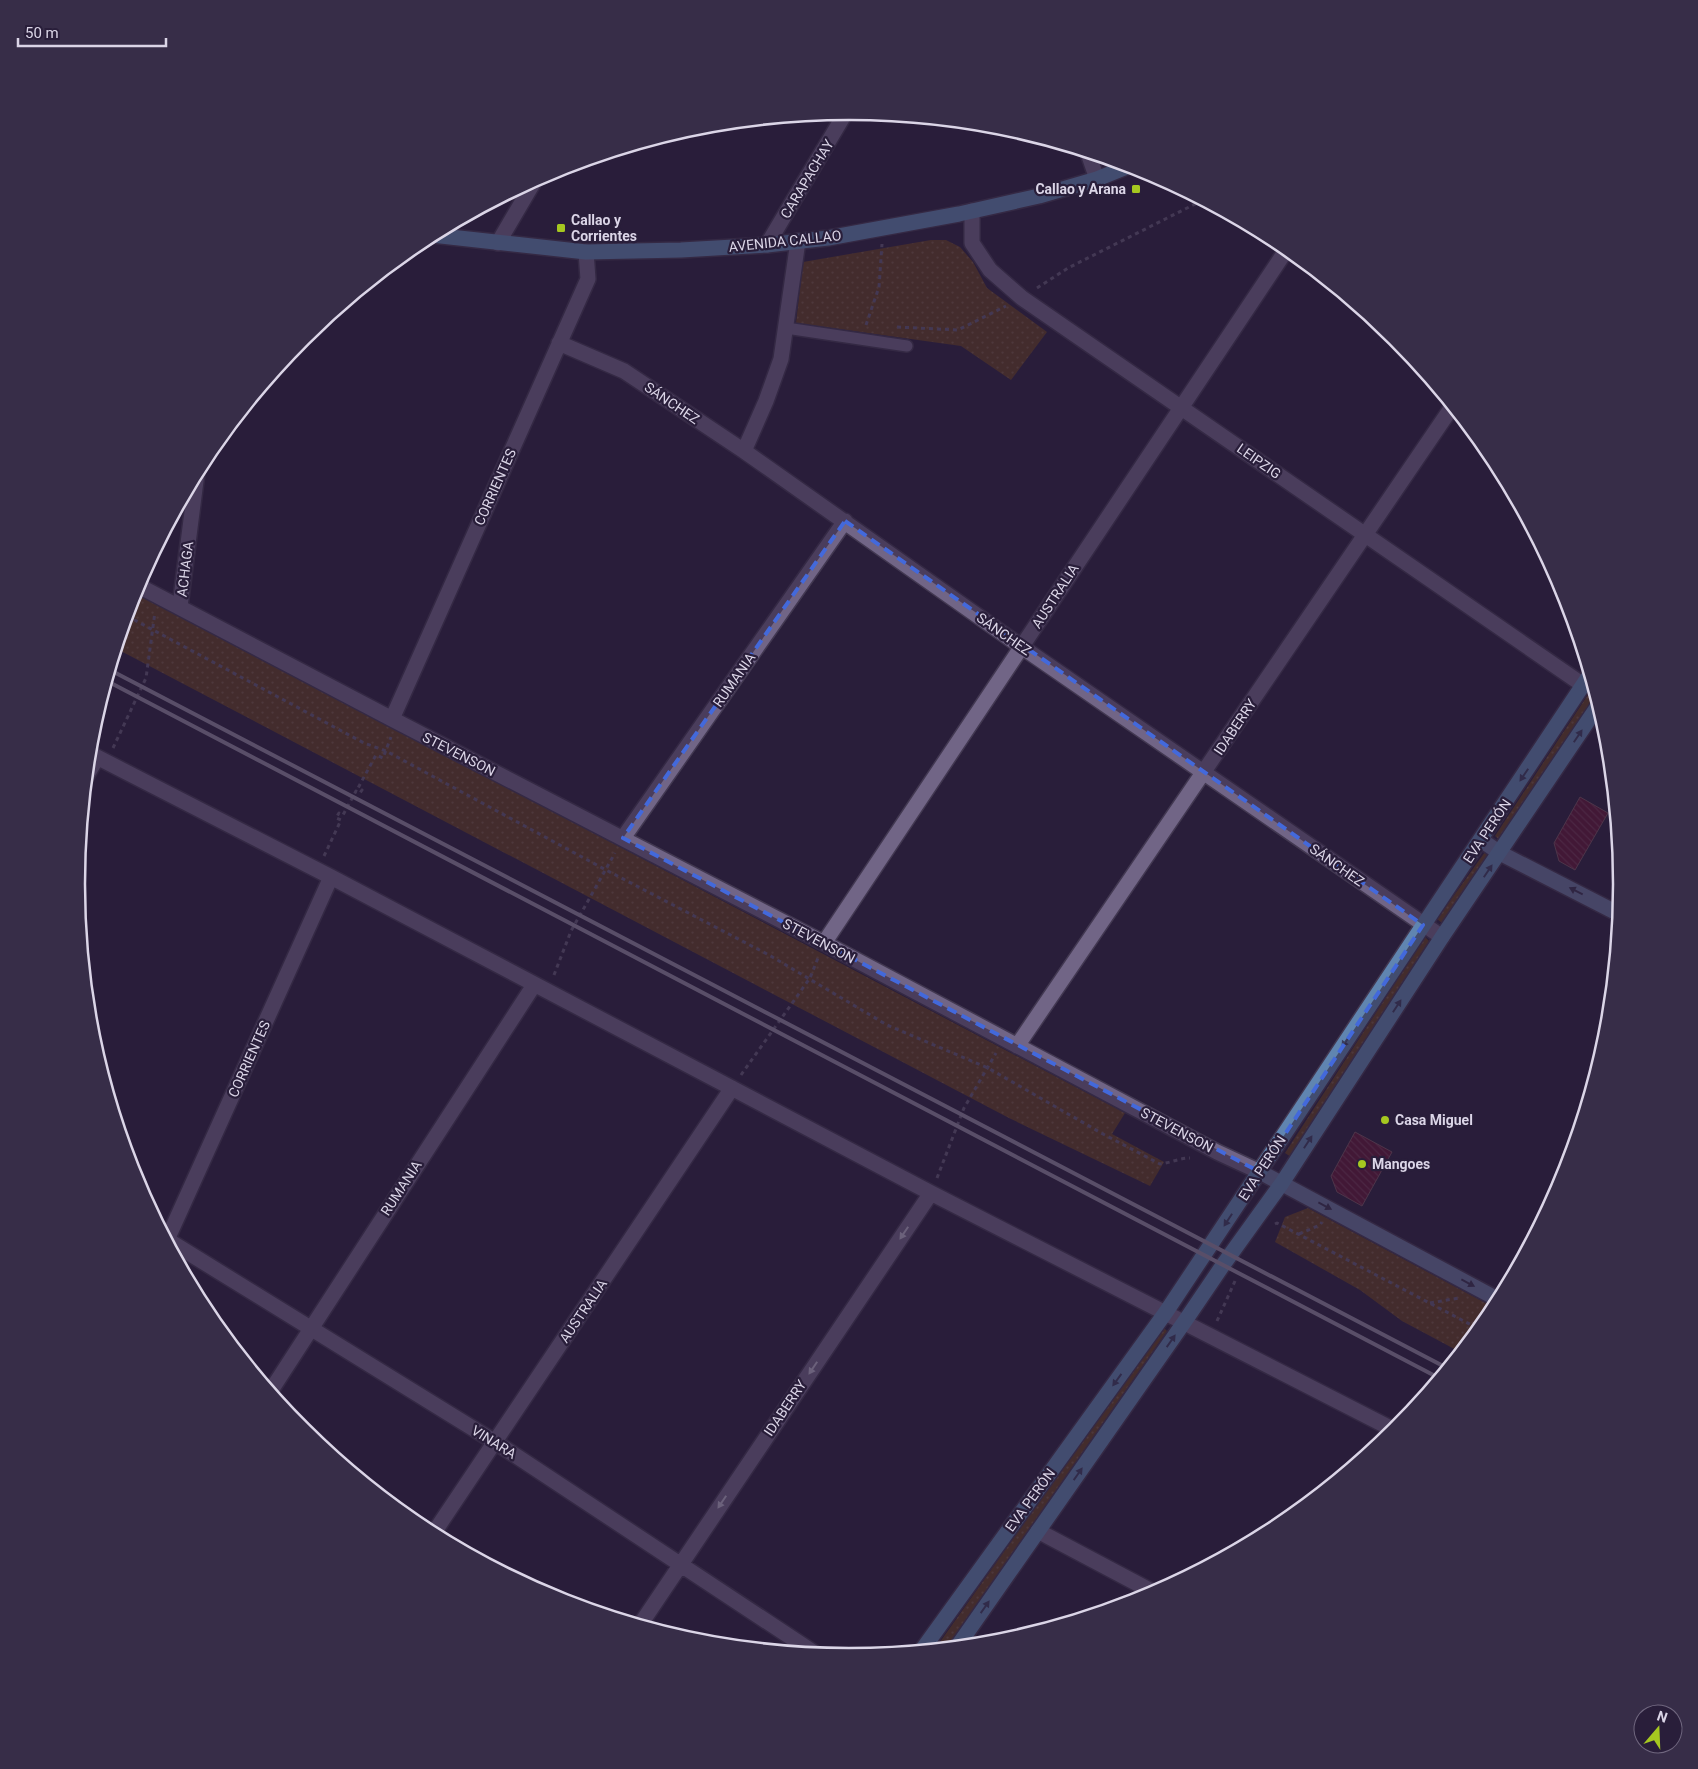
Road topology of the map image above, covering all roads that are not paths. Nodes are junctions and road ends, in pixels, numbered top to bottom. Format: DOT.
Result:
graph roads {
  1 [pos="841,120"];
  2 [pos="1090,160"];
  3 [pos="1119,170"];
  4 [pos="1097,179"];
  5 [pos="528,192"];
  6 [pos="972,211"];
  7 [pos="445,237"];
  8 [pos="798,242"];
  9 [pos="498,243"];
  10 [pos="767,245"];
  11 [pos="586,252"];
  12 [pos="1282,256"];
  13 [pos="786,328"];
  14 [pos="559,343"];
  15 [pos="907,346"];
  16 [pos="1180,407"];
  17 [pos="1449,412"];
  18 [pos="744,451"];
  19 [pos="195,490"];
  20 [pos="845,521"];
  21 [pos="1366,535"];
  22 [pos="145,589"];
  23 [pos="180,606"];
  24 [pos="1022,647"];
  25 [pos="1585,680"];
  26 [pos="1585,682"];
  27 [pos="1593,713"];
  28 [pos="392,720"];
  29 [pos="98,758"];
  30 [pos="1204,773"];
  31 [pos="623,838"];
  32 [pos="1480,840"];
  33 [pos="1500,853"];
  34 [pos="324,873"];
  35 [pos="1612,910"];
  36 [pos="1423,925"];
  37 [pos="1442,938"];
  38 [pos="824,943"];
  39 [pos="540,988"];
  40 [pos="1010,1043"];
  41 [pos="732,1088"];
  42 [pos="1260,1172"];
  43 [pos="1282,1183"];
  44 [pos="931,1193"];
  45 [pos="170,1233"];
  46 [pos="176,1244"];
  47 [pos="1492,1296"];
  48 [pos="1166,1312"];
  49 [pos="1185,1322"];
  50 [pos="310,1328"];
  51 [pos="274,1386"];
  52 [pos="1387,1427"];
  53 [pos="495,1442"];
  54 [pos="437,1528"];
  55 [pos="1038,1531"];
  56 [pos="680,1563"];
  57 [pos="1145,1588"];
  58 [pos="643,1620"];
  59 [pos="962,1640"];
  60 [pos="926,1644"];
  61 [pos="806,1647"];
  1 -- 10 [label="street, CARAPACHAY"];
  2 -- 4 [label="street"];
  3 -- 4 [label="main road, AVENIDA CALLAO"];
  4 -- 6 [label="main road, AVENIDA CALLAO"];
  5 -- 9 [label="street"];
  6 -- 8 [label="main road, AVENIDA CALLAO"];
  6 -- 16 [label="street, LEIPZIG"];
  7 -- 9 [label="main road, AVENIDA CALLAO"];
  8 -- 10 [label="main road, AVENIDA CALLAO"];
  8 -- 13 [label="street"];
  9 -- 11 [label="main road, AVENIDA CALLAO"];
  10 -- 11 [label="main road, AVENIDA CALLAO"];
  11 -- 14 [label="street, CORRIENTES"];
  12 -- 16 [label="street, AUSTRALIA"];
  13 -- 15 [label="lane"];
  13 -- 18 [label="street"];
  14 -- 18 [label="street, SÁNCHEZ"];
  14 -- 28 [label="street, CORRIENTES"];
  16 -- 21 [label="street, LEIPZIG"];
  16 -- 24 [label="street, AUSTRALIA"];
  17 -- 21 [label="street, IDABERRY"];
  18 -- 20 [label="street, SÁNCHEZ"];
  19 -- 23 [label="street, ACHAGA"];
  20 -- 24 [label="street, SÁNCHEZ"];
  20 -- 31 [label="street, RUMANIA"];
  21 -- 25 [label="street, LEIPZIG"];
  21 -- 30 [label="street, IDABERRY"];
  22 -- 23 [label="street, STEVENSON"];
  23 -- 28 [label="street, STEVENSON"];
  24 -- 30 [label="street, SÁNCHEZ"];
  24 -- 38 [label="street, AUSTRALIA"];
  26 -- 32 [label="main road, EVA PERÓN, one-way"];
  33 -- 27 [label="main road, EVA PERÓN, one-way"];
  28 -- 31 [label="street, STEVENSON"];
  29 -- 34 [label="street"];
  30 -- 36 [label="street, SÁNCHEZ"];
  30 -- 40 [label="street, IDABERRY"];
  31 -- 38 [label="street, STEVENSON"];
  32 -- 33 [label="street"];
  32 -- 36 [label="main road, EVA PERÓN"];
  35 -- 33 [label="street, one-way"];
  37 -- 33 [label="main road, EVA PERÓN, one-way"];
  34 -- 39 [label="street"];
  34 -- 45 [label="street, CORRIENTES"];
  36 -- 37 [label="street, SÁNCHEZ"];
  36 -- 42 [label="main road, EVA PERÓN, one-way"];
  43 -- 37 [label="main road, EVA PERÓN, one-way"];
  38 -- 40 [label="street, STEVENSON"];
  39 -- 41 [label="street"];
  39 -- 50 [label="street, RUMANIA"];
  40 -- 42 [label="street, STEVENSON"];
  41 -- 44 [label="street"];
  41 -- 53 [label="street, AUSTRALIA"];
  42 -- 43 [label="street, STEVENSON"];
  42 -- 48 [label="main road, EVA PERÓN, one-way"];
  43 -- 47 [label="street, STEVENSON, one-way"];
  43 -- 49 [label="main road, EVA PERÓN"];
  44 -- 48 [label="street"];
  44 -- 56 [label="street, IDABERRY, one-way"];
  46 -- 50 [label="street, VINARA"];
  48 -- 49 [label="street"];
  48 -- 60 [label="main road, EVA PERÓN, one-way"];
  49 -- 52 [label="street"];
  55 -- 49 [label="main road, EVA PERÓN, one-way"];
  50 -- 51 [label="street, RUMANIA"];
  50 -- 53 [label="street, VINARA"];
  53 -- 54 [label="street, AUSTRALIA"];
  53 -- 56 [label="street, VINARA"];
  55 -- 57 [label="street"];
  59 -- 55 [label="main road, EVA PERÓN, one-way"];
  56 -- 58 [label="street, IDABERRY"];
  56 -- 61 [label="street, VINARA"];
}
